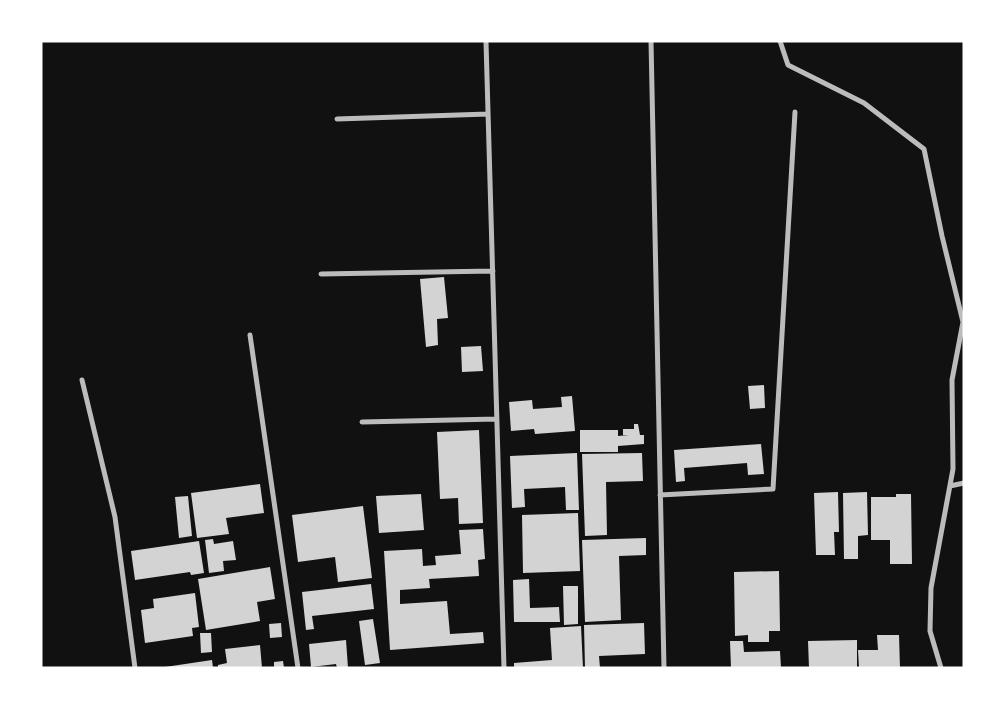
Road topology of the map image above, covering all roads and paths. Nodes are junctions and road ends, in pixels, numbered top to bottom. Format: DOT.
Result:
graph roads {
  1 [pos="651,41"];
  2 [pos="780,41"];
  3 [pos="486,42"];
  4 [pos="796,112"];
  5 [pos="488,114"];
  6 [pos="337,119"];
  7 [pos="493,271"];
  8 [pos="321,274"];
  9 [pos="250,335"];
  10 [pos="82,380"];
  11 [pos="496,419"];
  12 [pos="362,422"];
  13 [pos="964,483"];
  14 [pos="950,486"];
  15 [pos="660,495"];
  16 [pos="135,668"];
  17 [pos="298,668"];
  18 [pos="504,668"];
  19 [pos="664,668"];
  20 [pos="941,668"];
  1 -- 15 [label="street"];
  2 -- 14 [label="street"];
  3 -- 5 [label="street"];
  4 -- 15 [label="street"];
  5 -- 6 [label="street"];
  5 -- 7 [label="street"];
  7 -- 8 [label="street"];
  7 -- 11 [label="street"];
  9 -- 17 [label="street"];
  10 -- 16 [label="street"];
  11 -- 12 [label="street"];
  11 -- 18 [label="street"];
  13 -- 14 [label="street"];
  14 -- 20 [label="street"];
  15 -- 19 [label="street"];
}
